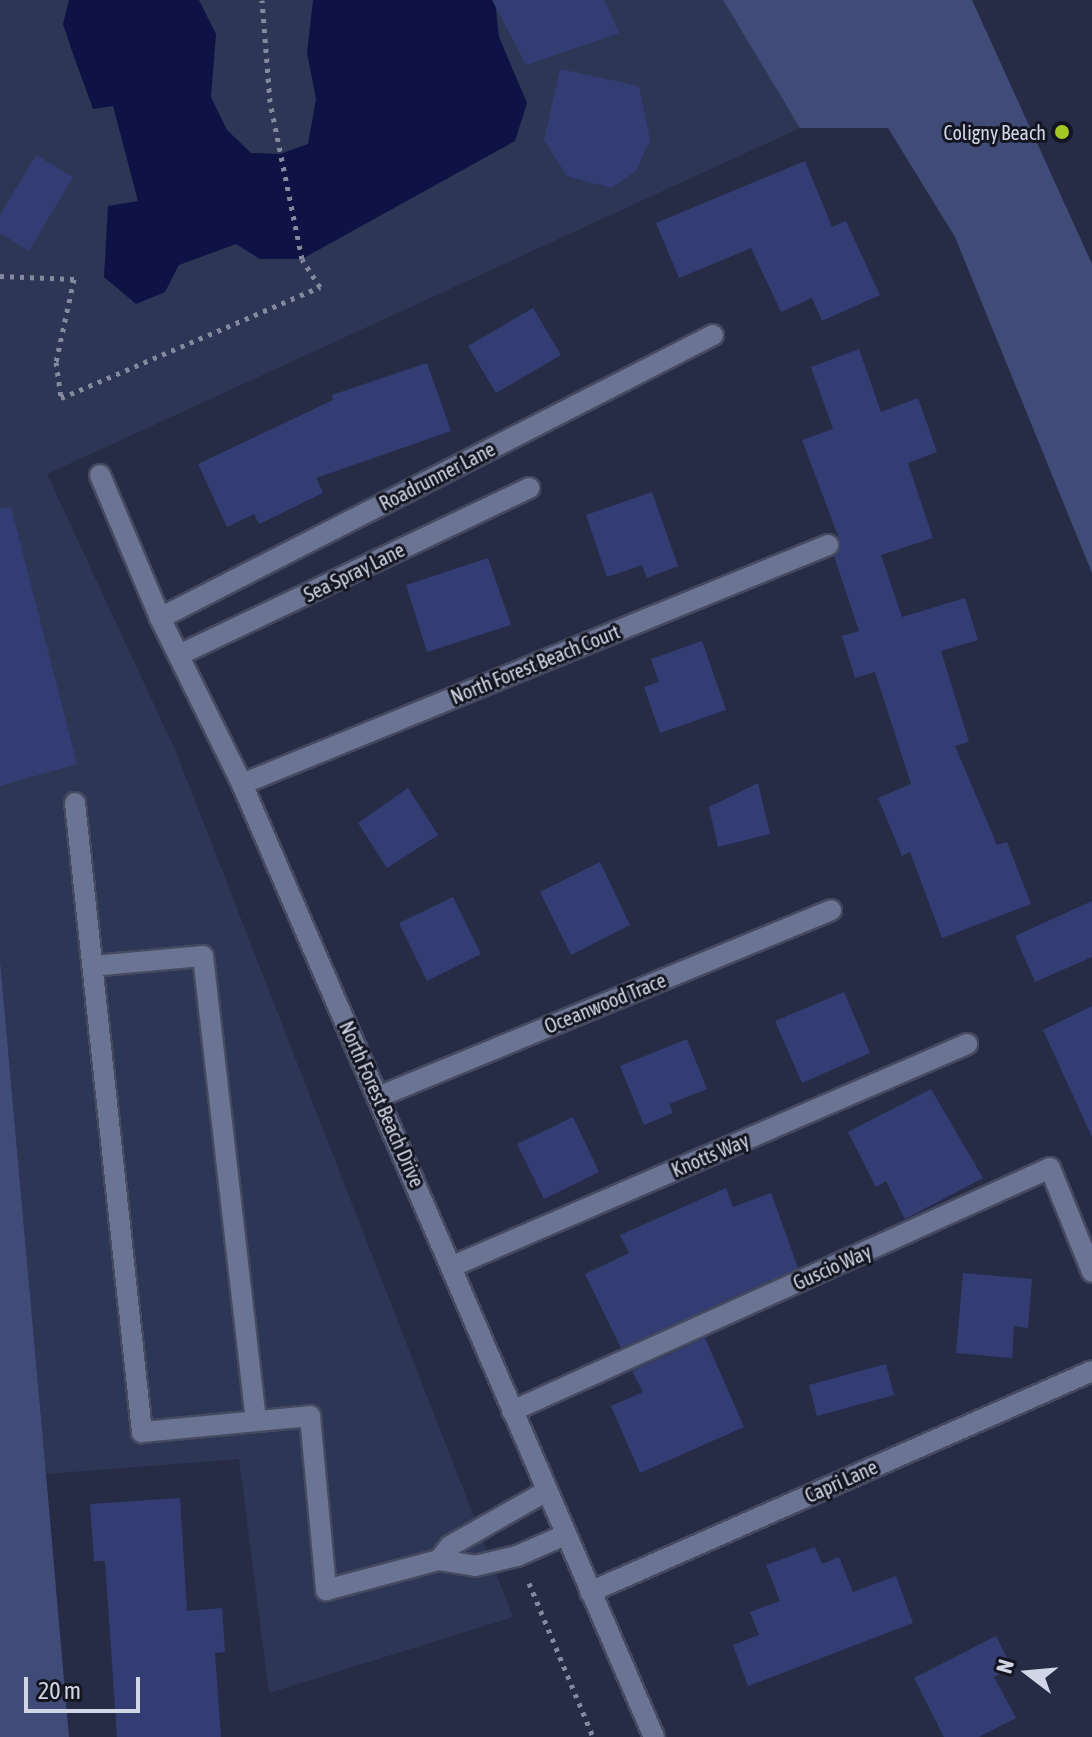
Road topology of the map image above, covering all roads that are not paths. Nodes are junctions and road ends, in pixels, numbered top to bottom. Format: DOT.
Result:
graph roads {
  1 [pos="713,335"];
  2 [pos="100,475"];
  3 [pos="529,488"];
  4 [pos="828,545"];
  5 [pos="160,618"];
  6 [pos="179,655"];
  7 [pos="242,784"];
  8 [pos="75,803"];
  9 [pos="831,910"];
  10 [pos="93,966"];
  11 [pos="967,1044"];
  12 [pos="378,1097"];
  13 [pos="453,1266"];
  14 [pos="1092,1272"];
  15 [pos="1092,1371"];
  16 [pos="512,1411"];
  17 [pos="256,1421"];
  18 [pos="545,1492"];
  19 [pos="565,1535"];
  20 [pos="439,1560"];
  21 [pos="590,1592"];
  22 [pos="654,1737"];
  1 -- 5 [label="street, Roadrunner Lane"];
  2 -- 5 [label="street, North Forest Beach Drive"];
  3 -- 6 [label="street, Sea Spray Lane"];
  4 -- 7 [label="street, North Forest Beach Court"];
  5 -- 6 [label="street, North Forest Beach Drive"];
  6 -- 7 [label="street, North Forest Beach Drive"];
  7 -- 12 [label="street, North Forest Beach Drive"];
  8 -- 10 [label="street"];
  9 -- 12 [label="street, Oceanwood Trace"];
  10 -- 17 [label="street"];
  10 -- 17 [label="street"];
  11 -- 13 [label="street, Knotts Way"];
  12 -- 13 [label="street, North Forest Beach Drive"];
  13 -- 16 [label="street, North Forest Beach Drive"];
  14 -- 16 [label="street, Guscio Way"];
  15 -- 21 [label="street, Capri Lane"];
  16 -- 18 [label="street, North Forest Beach Drive"];
  17 -- 20 [label="street"];
  18 -- 19 [label="street, North Forest Beach Drive"];
  18 -- 20 [label="street"];
  19 -- 20 [label="street"];
  19 -- 21 [label="street, North Forest Beach Drive"];
  21 -- 22 [label="street, North Forest Beach Drive"];
}
